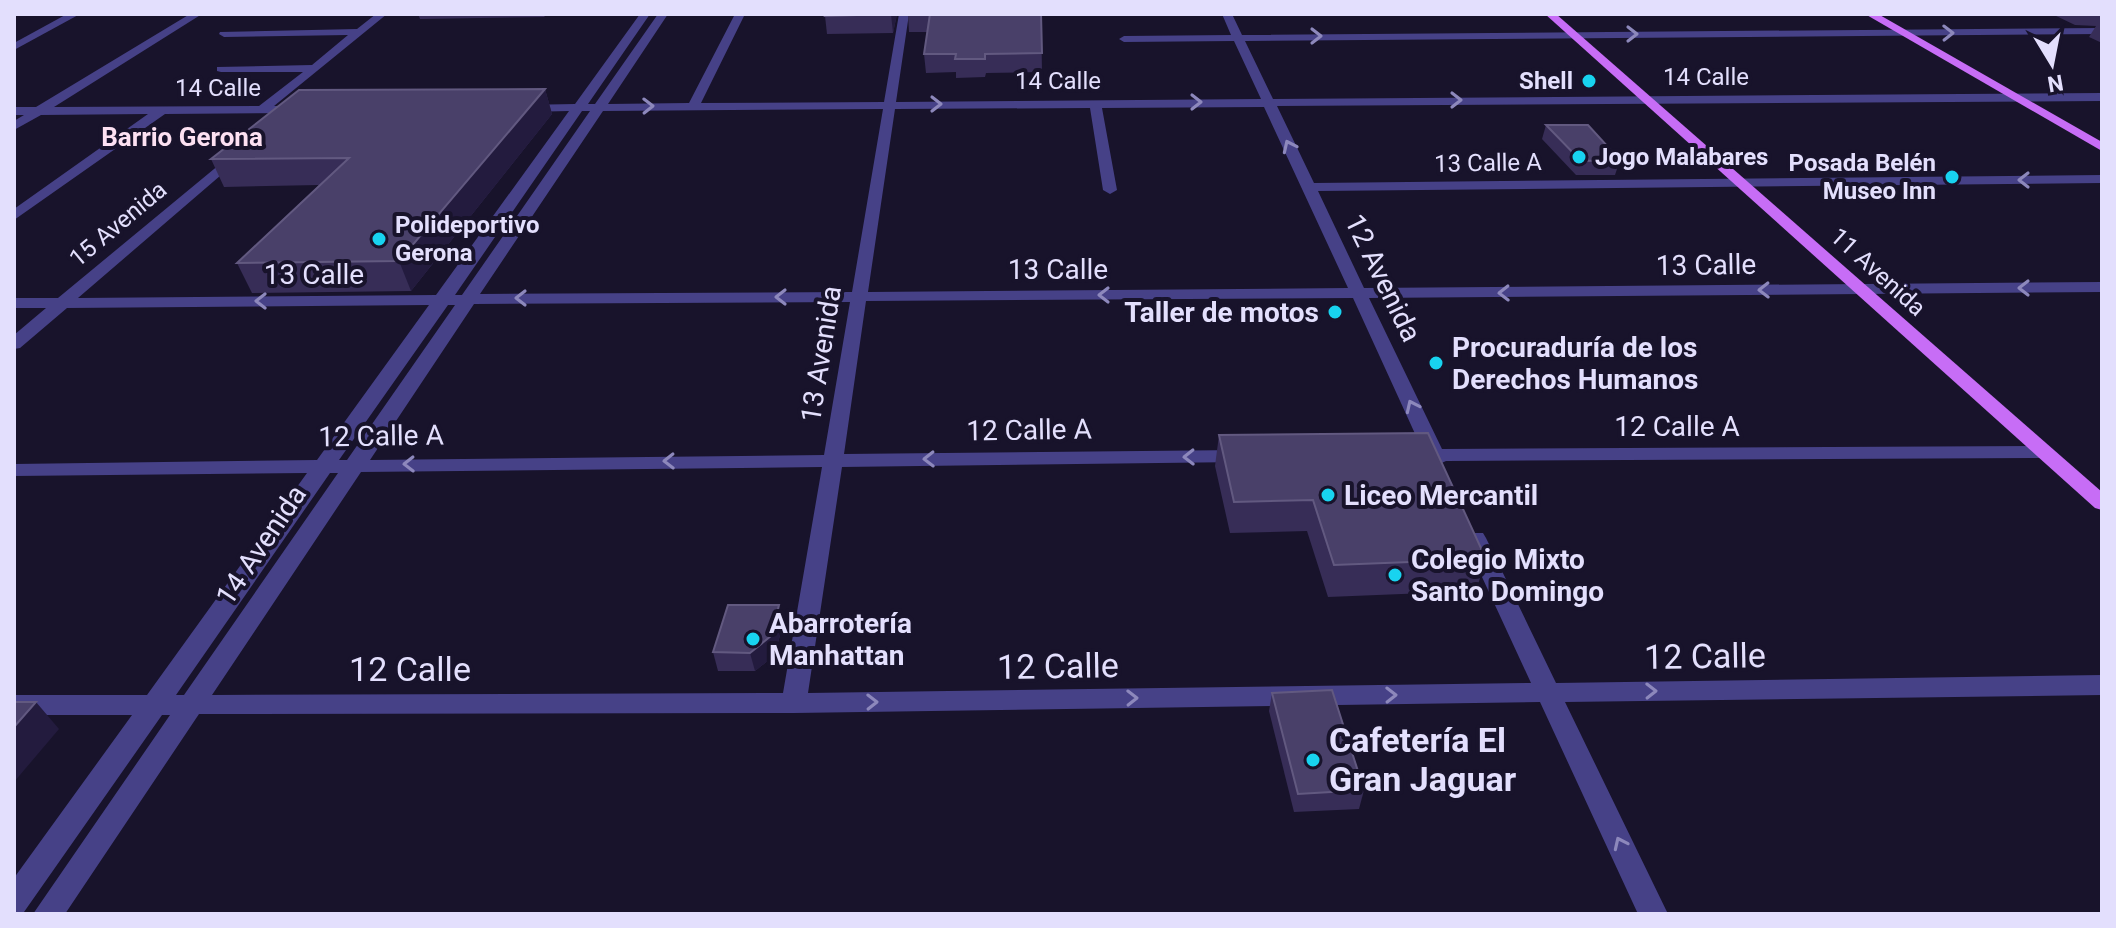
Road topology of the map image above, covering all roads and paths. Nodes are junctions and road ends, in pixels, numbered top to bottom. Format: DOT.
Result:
graph roads {
  1 [pos="75,14"];
  2 [pos="197,14"];
  3 [pos="382,14"];
  4 [pos="645,14"];
  5 [pos="663,14"];
  6 [pos="740,14"];
  7 [pos="904,14"];
  8 [pos="1227,14"];
  9 [pos="1550,14"];
  10 [pos="1870,14"];
  11 [pos="2102,31"];
  12 [pos="359,32"];
  13 [pos="1904,33"];
  14 [pos="224,34"];
  15 [pos="1573,34"];
  16 [pos="1238,37"];
  17 [pos="1124,39"];
  18 [pos="14,47"];
  19 [pos="314,68"];
  20 [pos="221,69"];
  21 [pos="2102,97"];
  22 [pos="2017,98"];
  23 [pos="1646,99"];
  24 [pos="1268,102"];
  25 [pos="1095,103"];
  26 [pos="890,104"];
  27 [pos="694,105"];
  28 [pos="579,107"];
  29 [pos="599,107"];
  30 [pos="518,108"];
  31 [pos="262,110"];
  32 [pos="289,110"];
  33 [pos="316,110"];
  34 [pos="14,111"];
  35 [pos="38,111"];
  36 [pos="161,111"];
  37 [pos="14,126"];
  38 [pos="268,127"];
  39 [pos="2102,147"];
  40 [pos="245,148"];
  41 [pos="2102,179"];
  42 [pos="1739,182"];
  43 [pos="1307,187"];
  44 [pos="1110,190"];
  45 [pos="14,216"];
  46 [pos="2102,287"];
  47 [pos="1861,289"];
  48 [pos="1361,295"];
  49 [pos="859,296"];
  50 [pos="454,299"];
  51 [pos="64,302"];
  52 [pos="14,303"];
  53 [pos="14,344"];
  54 [pos="2045,452"];
  55 [pos="1435,454"];
  56 [pos="1389,455"];
  57 [pos="1262,456"];
  58 [pos="833,460"];
  59 [pos="325,464"];
  60 [pos="352,464"];
  61 [pos="14,470"];
  62 [pos="1444,473"];
  63 [pos="2102,503"];
  64 [pos="1464,515"];
  65 [pos="2102,685"];
  66 [pos="1549,693"];
  67 [pos="190,702"];
  68 [pos="155,703"];
  69 [pos="794,703"];
  70 [pos="14,705"];
  71 [pos="14,902"];
  72 [pos="48,914"];
  73 [pos="1653,914"];
  1 -- 18 [label="street"];
  2 -- 35 [label="street"];
  3 -- 12 [label="street"];
  4 -- 28 [label="street, 14 Avenida"];
  5 -- 29 [label="street, 14 Avenida"];
  6 -- 27 [label="street"];
  7 -- 26 [label="street, 13 Avenida"];
  8 -- 16 [label="street, 12 Avenida"];
  9 -- 15 [label="main road, 11 Avenida"];
  10 -- 13 [label="main road"];
  13 -- 11 [label="street, one-way"];
  12 -- 14 [label="street"];
  12 -- 19 [label="street"];
  15 -- 13 [label="street, one-way"];
  13 -- 22 [label="main road"];
  16 -- 15 [label="street, one-way"];
  15 -- 23 [label="main road, 11 Avenida"];
  16 -- 17 [label="street"];
  16 -- 24 [label="street, 12 Avenida"];
  19 -- 20 [label="street"];
  19 -- 31 [label="street"];
  21 -- 22 [label="street, 14 Calle"];
  22 -- 23 [label="street, 14 Calle"];
  22 -- 39 [label="main road"];
  24 -- 23 [label="street, 14 Calle, one-way"];
  23 -- 42 [label="main road, 11 Avenida"];
  25 -- 24 [label="street, 14 Calle, one-way"];
  43 -- 24 [label="street, 12 Avenida, one-way"];
  26 -- 25 [label="street, 14 Calle, one-way"];
  25 -- 44 [label="street"];
  26 -- 27 [label="street, 14 Calle"];
  26 -- 49 [label="street, 13 Avenida"];
  29 -- 27 [label="street, 14 Calle, one-way"];
  28 -- 29 [label="street, 14 Calle"];
  28 -- 30 [label="street, 14 Calle"];
  28 -- 50 [label="street, 14 Avenida"];
  29 -- 50 [label="street, 14 Avenida"];
  31 -- 32 [label="street, 14 Calle"];
  31 -- 36 [label="street, 14 Calle"];
  32 -- 33 [label="street, 14 Calle"];
  32 -- 38 [label="street"];
  34 -- 35 [label="street, 14 Calle"];
  35 -- 36 [label="street, 14 Calle"];
  35 -- 37 [label="street"];
  36 -- 45 [label="street"];
  40 -- 51 [label="street, 15 Avenida"];
  41 -- 42 [label="street, 13 Calle A, one-way"];
  42 -- 43 [label="street, 13 Calle A"];
  42 -- 47 [label="main road, 11 Avenida"];
  43 -- 48 [label="street, 12 Avenida"];
  46 -- 47 [label="street, 13 Calle, one-way"];
  47 -- 48 [label="street, 13 Calle, one-way"];
  47 -- 54 [label="main road, 11 Avenida"];
  48 -- 49 [label="street, 13 Calle, one-way"];
  55 -- 48 [label="street, 12 Avenida, one-way"];
  49 -- 50 [label="street, 13 Calle, one-way"];
  49 -- 58 [label="street, 13 Avenida"];
  50 -- 51 [label="street, 13 Calle, one-way"];
  50 -- 59 [label="street, 14 Avenida"];
  50 -- 60 [label="street, 14 Avenida"];
  51 -- 52 [label="street, 13 Calle"];
  51 -- 53 [label="street, 15 Avenida"];
  54 -- 55 [label="street, 12 Calle A"];
  54 -- 63 [label="main road, 11 Avenida"];
  55 -- 56 [label="street, 12 Calle A"];
  55 -- 62 [label="street, 12 Avenida"];
  57 -- 58 [label="street, 12 Calle A, one-way"];
  58 -- 60 [label="street, 12 Calle A, one-way"];
  58 -- 69 [label="street, 13 Avenida"];
  59 -- 60 [label="street, 12 Calle A"];
  59 -- 61 [label="street, 12 Calle A"];
  59 -- 68 [label="street, 14 Avenida"];
  60 -- 67 [label="street, 14 Avenida"];
  64 -- 66 [label="street"];
  66 -- 65 [label="street, 12 Calle, one-way"];
  69 -- 66 [label="street, 12 Calle, one-way"];
  73 -- 66 [label="street, one-way"];
  67 -- 68 [label="street, 12 Calle"];
  67 -- 69 [label="street, 12 Calle"];
  67 -- 72 [label="street, 14 Avenida"];
  68 -- 70 [label="street, 12 Calle"];
  68 -- 71 [label="street, 14 Avenida"];
}
